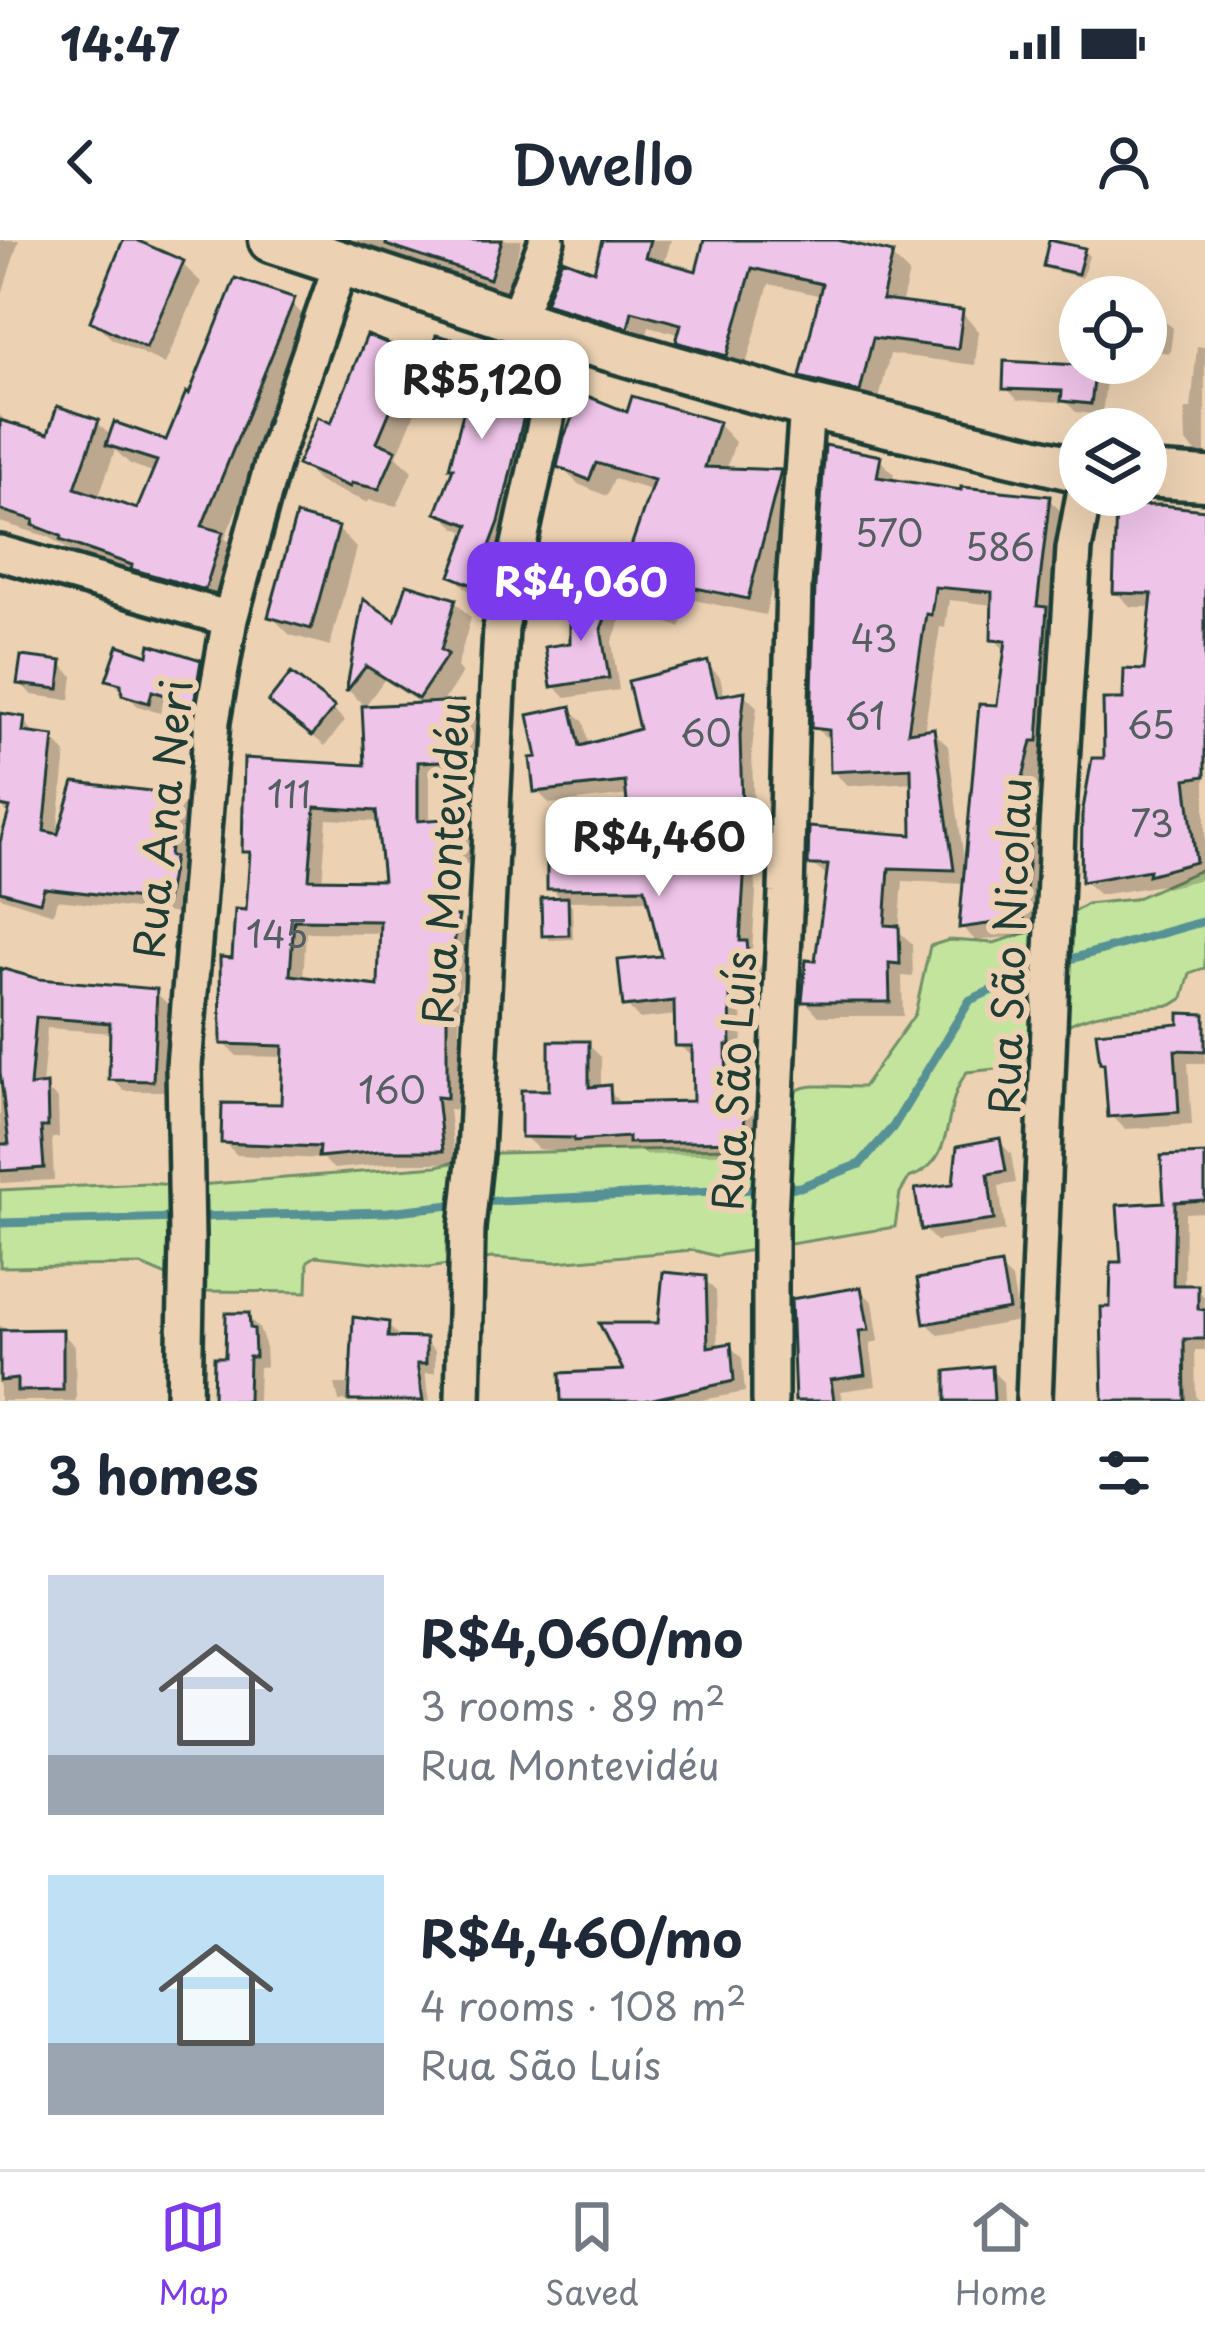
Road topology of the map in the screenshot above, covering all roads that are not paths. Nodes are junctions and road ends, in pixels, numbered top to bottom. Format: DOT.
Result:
graph roads {
  1 [pos="271,240"];
  2 [pos="547,240"];
  3 [pos="340,264"];
  4 [pos="516,320"];
  5 [pos="565,336"];
  6 [pos="807,406"];
  7 [pos="1059,465"];
  8 [pos="1167,476"];
  9 [pos="1205,479"];
  10 [pos="1080,516"];
  11 [pos="0,553"];
  12 [pos="230,619"];
  13 [pos="184,1401"];
  14 [pos="463,1401"];
  15 [pos="770,1401"];
  16 [pos="1034,1401"];
  1 -- 3 [label="street"];
  2 -- 4 [label="street"];
  3 -- 4 [label="street"];
  3 -- 12 [label="street, Rua Ana Neri"];
  4 -- 5 [label="street"];
  5 -- 6 [label="street"];
  5 -- 14 [label="street, Rua Montevidéu"];
  6 -- 7 [label="street"];
  6 -- 15 [label="street, Rua São Luís"];
  8 -- 9 [label="street"];
  10 -- 16 [label="street, Rua São Nicolau"];
  11 -- 12 [label="street"];
  12 -- 13 [label="street, Rua Ana Neri"];
}
